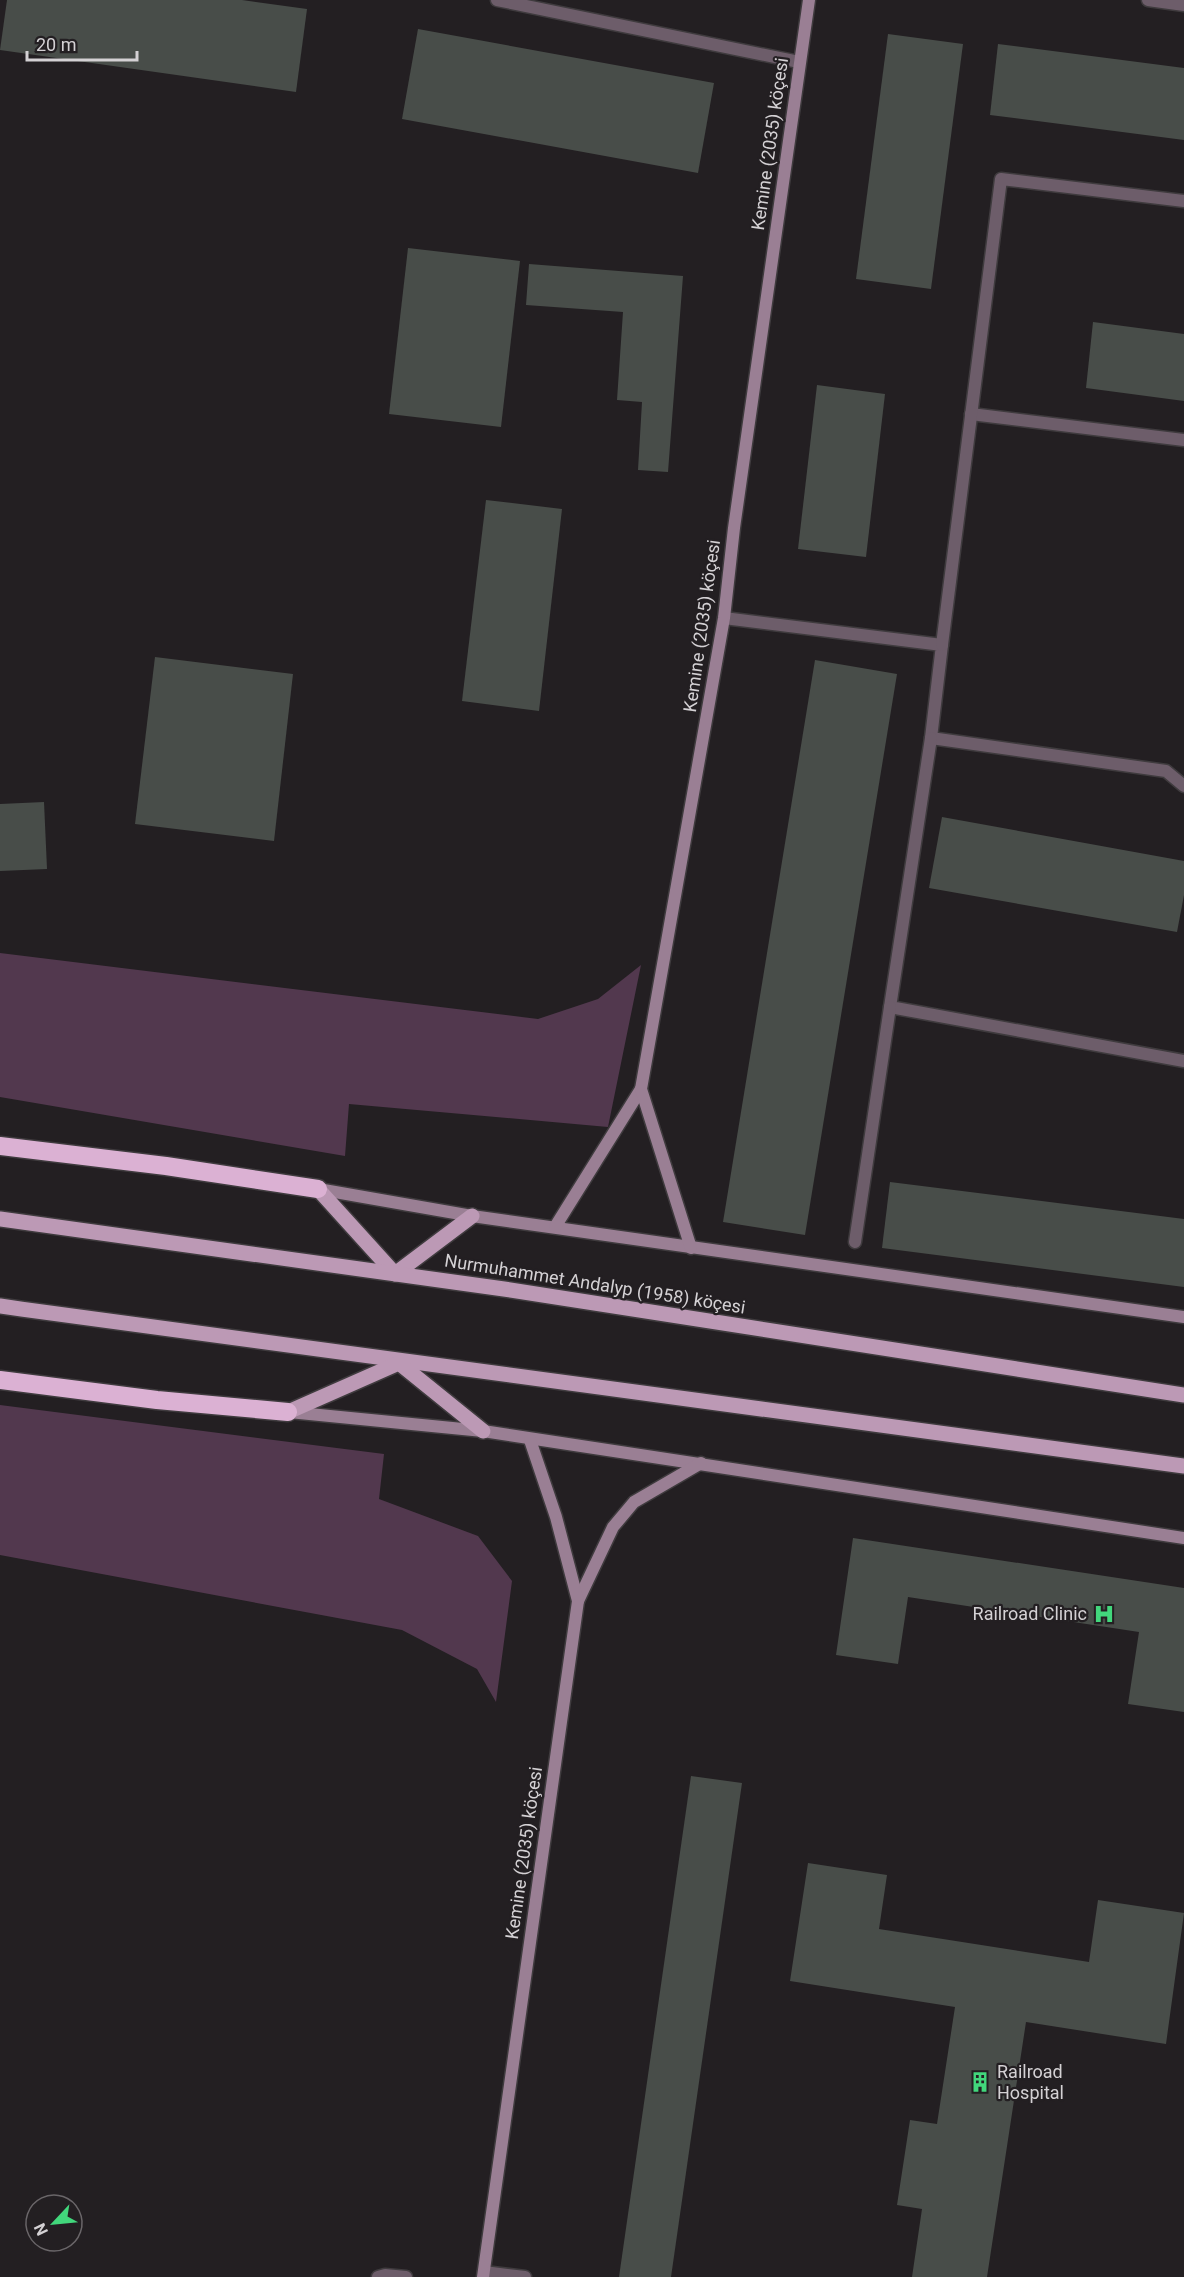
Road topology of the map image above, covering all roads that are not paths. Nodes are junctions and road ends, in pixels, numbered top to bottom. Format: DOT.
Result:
graph roads {
  1 [pos="497,0"];
  2 [pos="809,0"];
  3 [pos="1148,0"];
  4 [pos="1184,5"];
  5 [pos="800,62"];
  6 [pos="1184,201"];
  7 [pos="971,414"];
  8 [pos="1184,440"];
  9 [pos="724,618"];
  10 [pos="942,645"];
  11 [pos="931,738"];
  12 [pos="1184,786"];
  13 [pos="890,1007"];
  14 [pos="1184,1061"];
  15 [pos="641,1089"];
  16 [pos="0,1146"];
  17 [pos="318,1190"];
  18 [pos="472,1216"];
  19 [pos="0,1220"];
  20 [pos="555,1227"];
  21 [pos="855,1242"];
  22 [pos="691,1248"];
  23 [pos="395,1274"];
  24 [pos="0,1306"];
  25 [pos="1184,1317"];
  26 [pos="399,1363"];
  27 [pos="0,1380"];
  28 [pos="1184,1395"];
  29 [pos="288,1412"];
  30 [pos="483,1431"];
  31 [pos="530,1440"];
  32 [pos="701,1463"];
  33 [pos="1184,1466"];
  34 [pos="1184,1538"];
  35 [pos="578,1600"];
  36 [pos="484,2274"];
  37 [pos="378,2277"];
  38 [pos="406,2277"];
  39 [pos="525,2277"];
  1 -- 5 [label="street"];
  2 -- 5 [label="street, Kemine (2035) köçesi"];
  3 -- 4 [label="street"];
  5 -- 9 [label="street, Kemine (2035) köçesi"];
  6 -- 7 [label="street"];
  7 -- 8 [label="street"];
  7 -- 10 [label="street"];
  9 -- 10 [label="street"];
  9 -- 15 [label="street, Kemine (2035) köçesi"];
  10 -- 11 [label="street"];
  11 -- 12 [label="street"];
  11 -- 13 [label="street"];
  13 -- 14 [label="street"];
  13 -- 21 [label="street"];
  15 -- 20 [label="street"];
  15 -- 22 [label="street, Kemine (2035) köçesi"];
  16 -- 17 [label="highway"];
  17 -- 18 [label="street"];
  17 -- 23 [label="main road"];
  18 -- 20 [label="street"];
  18 -- 23 [label="main road"];
  19 -- 23 [label="main road, Nurmuhammet Andalyp (1958) köçesi"];
  20 -- 22 [label="street"];
  22 -- 25 [label="street"];
  23 -- 28 [label="main road, Nurmuhammet Andalyp (1958) köçesi"];
  24 -- 26 [label="main road"];
  26 -- 29 [label="main road"];
  26 -- 30 [label="main road"];
  26 -- 33 [label="main road"];
  27 -- 29 [label="highway"];
  29 -- 30 [label="street"];
  30 -- 31 [label="street"];
  31 -- 32 [label="street"];
  31 -- 35 [label="street, Kemine (2035) köçesi"];
  32 -- 34 [label="street"];
  32 -- 35 [label="street"];
  35 -- 36 [label="street, Kemine (2035) köçesi"];
  36 -- 39 [label="street"];
  37 -- 38 [label="street"];
}
